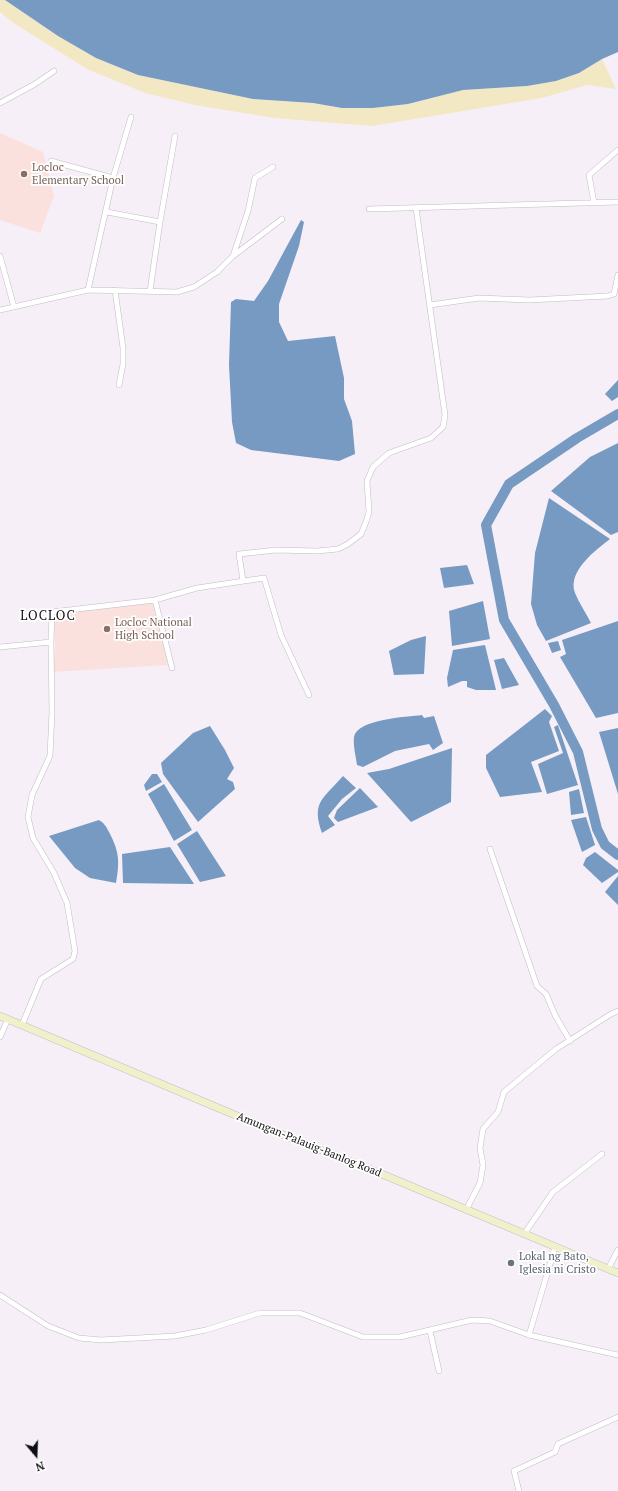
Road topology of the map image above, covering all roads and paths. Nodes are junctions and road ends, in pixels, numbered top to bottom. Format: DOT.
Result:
graph roads {
  1 [pos="54,71"];
  2 [pos="0,103"];
  3 [pos="131,117"];
  4 [pos="175,136"];
  5 [pos="618,150"];
  6 [pos="51,161"];
  7 [pos="273,167"];
  8 [pos="113,178"];
  9 [pos="618,202"];
  10 [pos="594,203"];
  11 [pos="416,208"];
  12 [pos="369,209"];
  13 [pos="107,212"];
  14 [pos="282,219"];
  15 [pos="160,222"];
  16 [pos="0,256"];
  17 [pos="233,256"];
  18 [pos="618,275"];
  19 [pos="88,290"];
  20 [pos="115,290"];
  21 [pos="150,291"];
  22 [pos="430,305"];
  23 [pos="14,307"];
  24 [pos="0,310"];
  25 [pos="119,385"];
  26 [pos="243,581"];
  27 [pos="155,600"];
  28 [pos="51,642"];
  29 [pos="0,647"];
  30 [pos="172,668"];
  31 [pos="309,694"];
  32 [pos="490,849"];
  33 [pos="618,1011"];
  34 [pos="0,1016"];
  35 [pos="8,1020"];
  36 [pos="22,1025"];
  37 [pos="0,1037"];
  38 [pos="570,1040"];
  39 [pos="602,1154"];
  40 [pos="466,1210"];
  41 [pos="524,1234"];
  42 [pos="555,1247"];
  43 [pos="618,1250"];
  44 [pos="608,1269"];
  45 [pos="618,1273"];
  46 [pos="0,1295"];
  47 [pos="430,1331"];
  48 [pos="529,1335"];
  49 [pos="618,1355"];
  50 [pos="440,1371"];
  51 [pos="618,1417"];
  52 [pos="519,1491"];
  1 -- 2 [label="street"];
  3 -- 8 [label="street"];
  4 -- 15 [label="street"];
  5 -- 10 [label="street"];
  6 -- 8 [label="street"];
  7 -- 17 [label="street"];
  8 -- 13 [label="street"];
  9 -- 10 [label="street"];
  10 -- 11 [label="street"];
  11 -- 12 [label="street"];
  11 -- 22 [label="street"];
  13 -- 15 [label="street"];
  13 -- 19 [label="street"];
  14 -- 17 [label="street"];
  15 -- 21 [label="street"];
  16 -- 23 [label="street"];
  17 -- 21 [label="street"];
  18 -- 22 [label="street"];
  19 -- 20 [label="street"];
  19 -- 23 [label="street"];
  20 -- 21 [label="street"];
  20 -- 25 [label="street"];
  22 -- 26 [label="street"];
  23 -- 24 [label="street"];
  26 -- 27 [label="street"];
  26 -- 31 [label="street"];
  27 -- 28 [label="street"];
  27 -- 30 [label="street"];
  28 -- 29 [label="street"];
  28 -- 36 [label="street"];
  32 -- 38 [label="street"];
  33 -- 38 [label="street"];
  34 -- 35 [label="main road, Amungan-Palauig-Banlog Road"];
  35 -- 36 [label="main road, Amungan-Palauig-Banlog Road"];
  35 -- 37 [label="street"];
  36 -- 40 [label="main road, Amungan-Palauig-Banlog Road"];
  38 -- 40 [label="street"];
  39 -- 41 [label="street"];
  40 -- 41 [label="main road, Amungan-Palauig-Banlog Road"];
  41 -- 42 [label="main road, Amungan-Palauig-Banlog Road"];
  42 -- 44 [label="main road, Amungan-Palauig-Banlog Road"];
  42 -- 48 [label="street"];
  43 -- 44 [label="street"];
  44 -- 45 [label="main road, Amungan-Palauig-Banlog Road"];
  46 -- 47 [label="street"];
  47 -- 48 [label="street"];
  47 -- 50 [label="street"];
  48 -- 49 [label="street"];
  51 -- 52 [label="street"];
}
